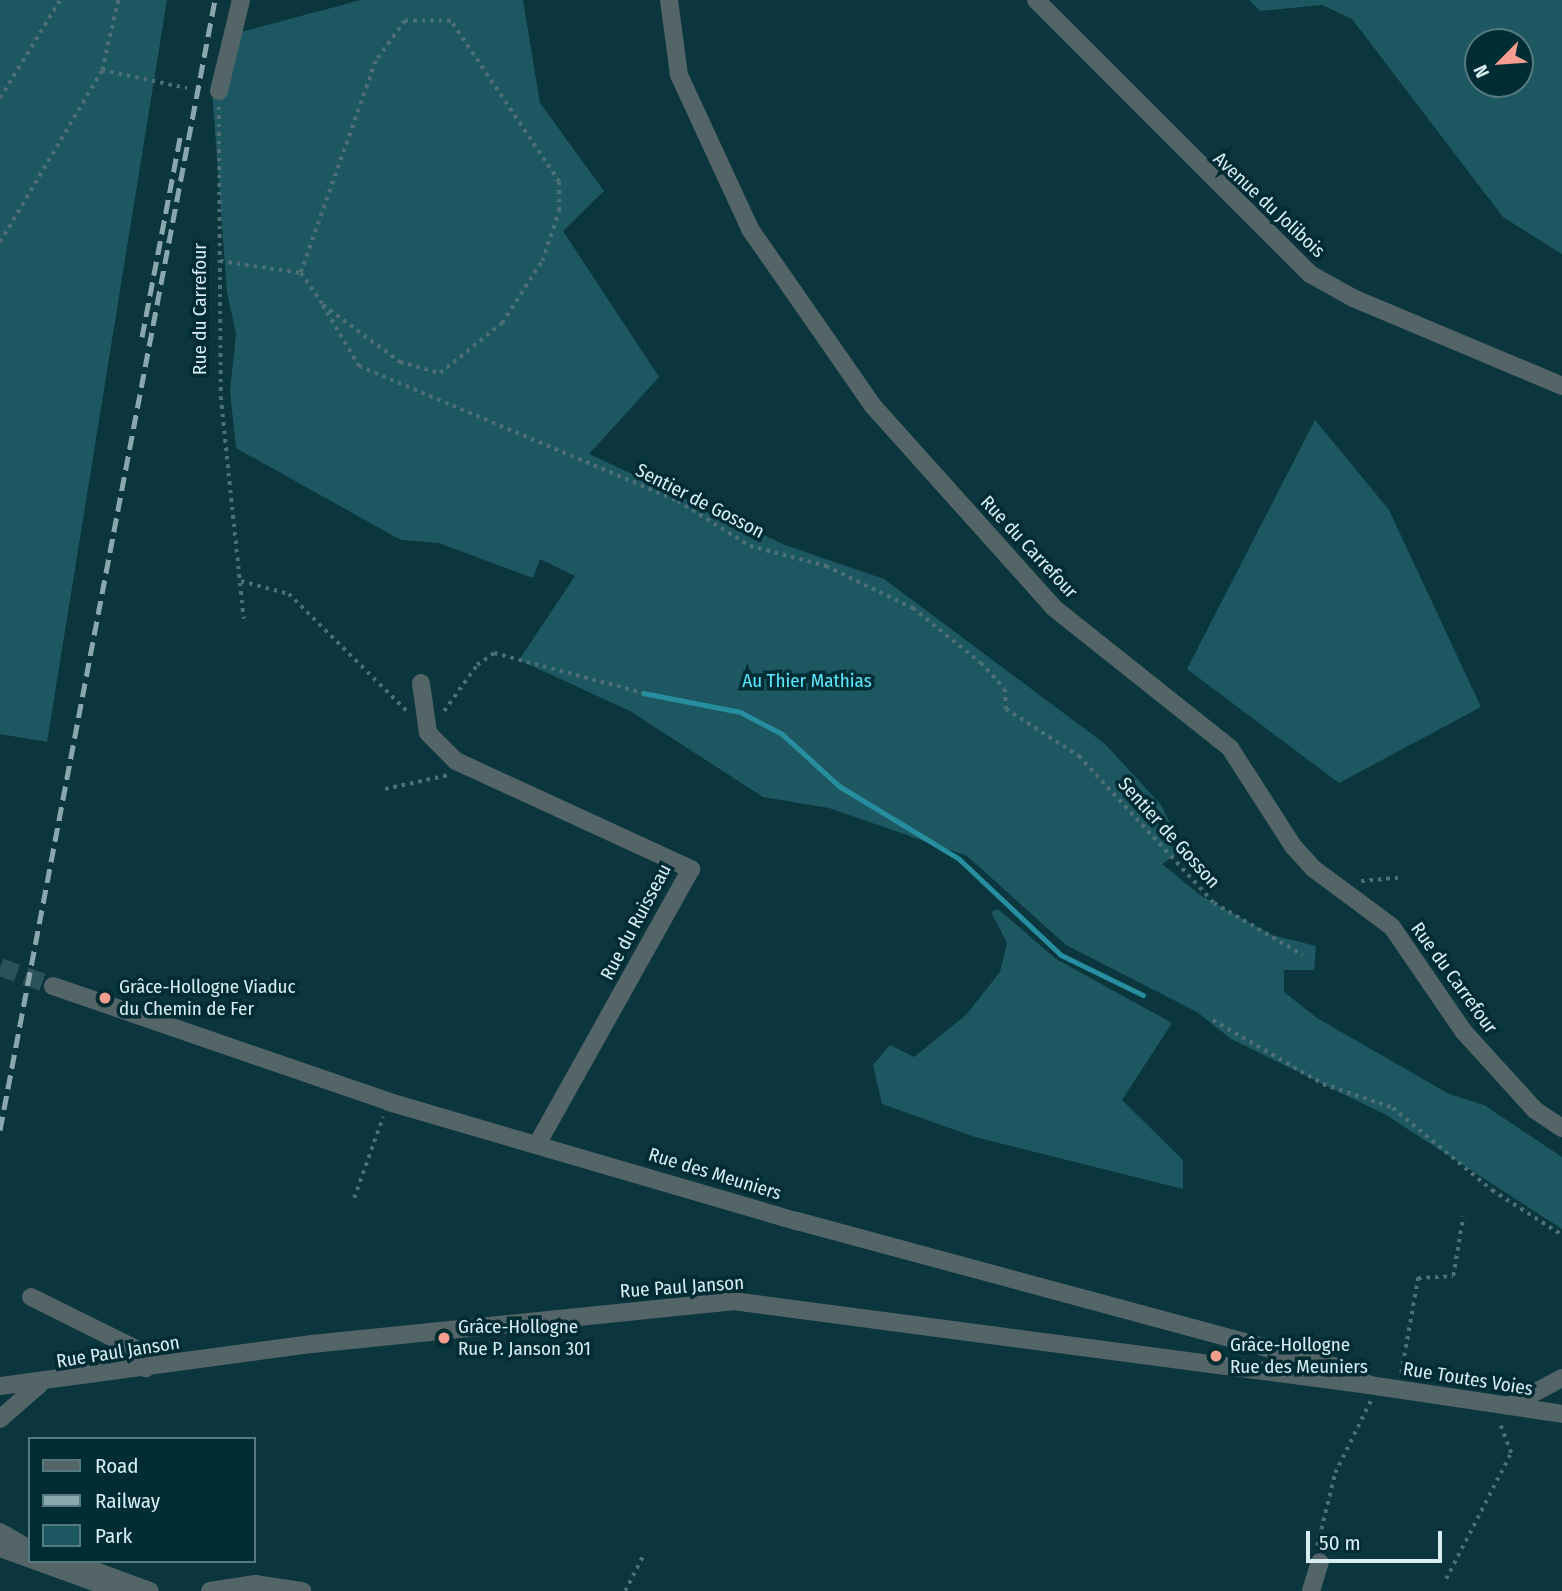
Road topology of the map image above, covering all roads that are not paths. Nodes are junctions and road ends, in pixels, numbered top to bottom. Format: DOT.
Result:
graph roads {
  1 [pos="241,0"];
  2 [pos="669,0"];
  3 [pos="1035,0"];
  4 [pos="219,90"];
  5 [pos="1562,386"];
  6 [pos="421,683"];
  7 [pos="53,986"];
  8 [pos="1562,1128"];
  9 [pos="538,1143"];
  10 [pos="31,1297"];
  11 [pos="146,1368"];
  12 [pos="1562,1378"];
  13 [pos="39,1385"];
  14 [pos="1371,1385"];
  15 [pos="0,1386"];
  16 [pos="1509,1406"];
  17 [pos="1562,1414"];
  18 [pos="0,1419"];
  19 [pos="0,1532"];
  20 [pos="0,1548"];
  21 [pos="28,1548"];
  22 [pos="28,1558"];
  23 [pos="1320,1562"];
  24 [pos="42,1563"];
  25 [pos="73,1563"];
  26 [pos="119,1591"];
  27 [pos="150,1591"];
  28 [pos="210,1591"];
  29 [pos="302,1591"];
  30 [pos="1311,1591"];
  1 -- 4 [label="street"];
  2 -- 8 [label="street, Rue du Carrefour"];
  3 -- 5 [label="street, Avenue du Jolibois"];
  6 -- 9 [label="street, Rue du Ruisseau"];
  7 -- 9 [label="street, Rue des Meuniers"];
  9 -- 14 [label="street, Rue des Meuniers"];
  10 -- 11 [label="street"];
  11 -- 13 [label="street, Rue Paul Janson"];
  11 -- 14 [label="street, Rue Paul Janson"];
  12 -- 16 [label="street"];
  13 -- 15 [label="street, Rue Paul Janson"];
  13 -- 18 [label="street, Rue Paul Janson"];
  14 -- 16 [label="street, Rue Toutes Voies"];
  16 -- 17 [label="street, Rue Toutes Voies"];
  19 -- 21 [label="street"];
  20 -- 22 [label="street"];
  23 -- 30 [label="street"];
  24 -- 26 [label="street"];
  25 -- 27 [label="street"];
  28 -- 29 [label="street"];
}
